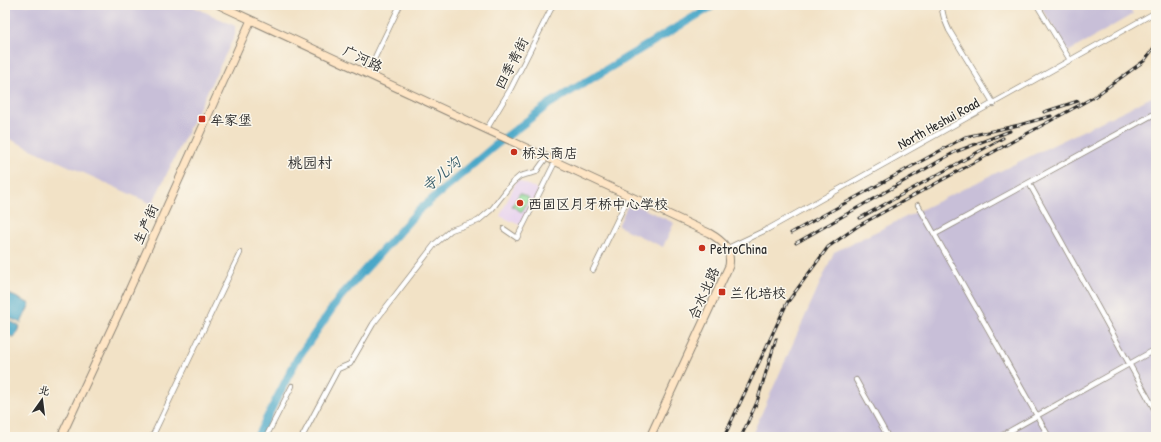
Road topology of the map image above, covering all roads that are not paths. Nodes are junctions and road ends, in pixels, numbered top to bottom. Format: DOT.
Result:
graph roads {
  1 [pos="219,5"];
  2 [pos="400,5"];
  3 [pos="553,5"];
  4 [pos="941,5"];
  5 [pos="1037,5"];
  6 [pos="1156,12"];
  7 [pos="251,20"];
  8 [pos="1070,60"];
  9 [pos="367,74"];
  10 [pos="994,104"];
  11 [pos="1156,113"];
  12 [pos="486,130"];
  13 [pos="546,158"];
  14 [pos="555,162"];
  15 [pos="1029,183"];
  16 [pos="629,196"];
  17 [pos="918,205"];
  18 [pos="504,229"];
  19 [pos="935,234"];
  20 [pos="728,248"];
  21 [pos="240,253"];
  22 [pos="593,270"];
  23 [pos="1156,349"];
  24 [pos="1129,364"];
  25 [pos="856,380"];
  26 [pos="292,386"];
  27 [pos="1156,412"];
  28 [pos="1037,415"];
  29 [pos="60,437"];
  30 [pos="152,437"];
  31 [pos="266,437"];
  32 [pos="302,437"];
  33 [pos="650,437"];
  34 [pos="888,437"];
  35 [pos="999,437"];
  36 [pos="1049,437"];
  1 -- 7 [label="street, 广河路"];
  2 -- 9 [label="street"];
  3 -- 12 [label="street, 四季青街"];
  4 -- 10 [label="street"];
  5 -- 8 [label="street"];
  6 -- 8 [label="street, North Heshui Road"];
  7 -- 9 [label="street, 广河路"];
  7 -- 29 [label="street, 生产街"];
  8 -- 10 [label="street, North Heshui Road"];
  9 -- 12 [label="street, 广河路"];
  10 -- 20 [label="street, North Heshui Road"];
  11 -- 15 [label="street"];
  12 -- 13 [label="street, 广河路"];
  13 -- 14 [label="street"];
  13 -- 32 [label="street"];
  14 -- 16 [label="street"];
  14 -- 18 [label="street"];
  15 -- 19 [label="street"];
  15 -- 24 [label="street"];
  16 -- 20 [label="street"];
  16 -- 22 [label="street"];
  17 -- 19 [label="street"];
  19 -- 28 [label="street"];
  20 -- 33 [label="street, 合水北路"];
  21 -- 30 [label="street"];
  23 -- 24 [label="street"];
  24 -- 27 [label="street"];
  24 -- 28 [label="street"];
  25 -- 34 [label="street"];
  26 -- 31 [label="street"];
  28 -- 35 [label="street"];
  28 -- 36 [label="street"];
}
